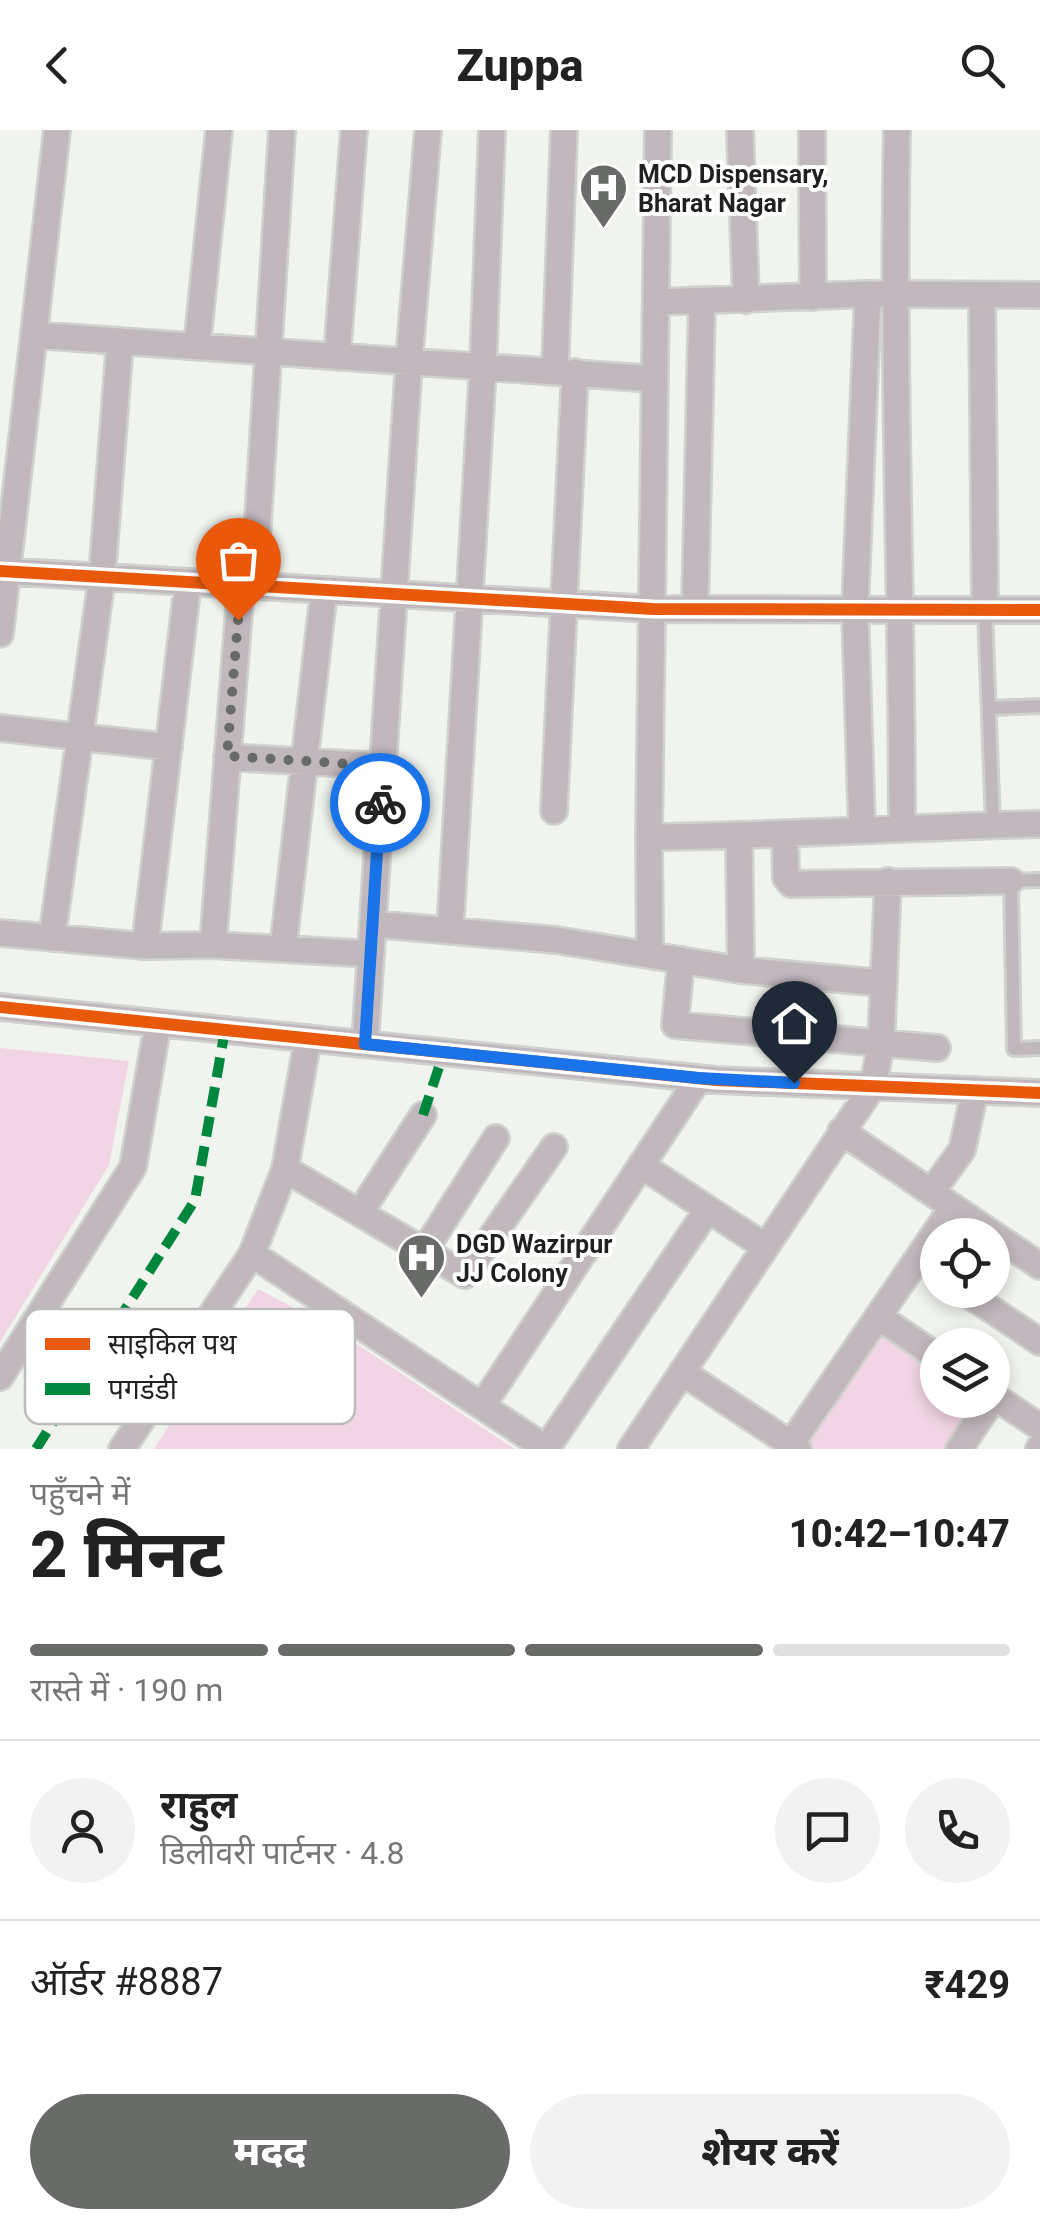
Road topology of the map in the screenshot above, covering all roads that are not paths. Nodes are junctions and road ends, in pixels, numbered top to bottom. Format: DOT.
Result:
graph roads {
  1 [pos="56,130"];
  2 [pos="219,130"];
  3 [pos="282,130"];
  4 [pos="354,130"];
  5 [pos="428,130"];
  6 [pos="492,130"];
  7 [pos="564,130"];
  8 [pos="658,130"];
  9 [pos="740,130"];
  10 [pos="812,130"];
  11 [pos="898,130"];
  12 [pos="881,295"];
  13 [pos="1040,295"];
  14 [pos="982,296"];
  15 [pos="813,297"];
  16 [pos="746,300"];
  17 [pos="702,301"];
  18 [pos="656,302"];
  19 [pos="35,335"];
  20 [pos="120,341"];
  21 [pos="197,346"];
  22 [pos="266,353"];
  23 [pos="337,357"];
  24 [pos="408,361"];
  25 [pos="483,366"];
  26 [pos="565,371"];
  27 [pos="656,378"];
  28 [pos="3,571"];
  29 [pos="102,577"];
  30 [pos="188,582"];
  31 [pos="247,586"];
  32 [pos="324,590"];
  33 [pos="394,594"];
  34 [pos="468,598"];
  35 [pos="564,604"];
  36 [pos="653,609"];
  37 [pos="696,609"];
  38 [pos="855,609"];
  39 [pos="902,609"];
  40 [pos="985,610"];
  41 [pos="1040,610"];
  42 [pos="0,634"];
  43 [pos="1040,706"];
  44 [pos="990,708"];
  45 [pos="0,728"];
  46 [pos="78,737"];
  47 [pos="169,747"];
  48 [pos="227,756"];
  49 [pos="304,762"];
  50 [pos="382,766"];
  51 [pos="554,811"];
  52 [pos="1040,824"];
  53 [pos="993,825"];
  54 [pos="902,827"];
  55 [pos="862,830"];
  56 [pos="649,836"];
  57 [pos="739,836"];
  58 [pos="785,836"];
  59 [pos="1040,880"];
  60 [pos="888,881"];
  61 [pos="1012,881"];
  62 [pos="372,924"];
  63 [pos="450,931"];
  64 [pos="0,934"];
  65 [pos="52,938"];
  66 [pos="212,944"];
  67 [pos="145,946"];
  68 [pos="283,949"];
  69 [pos="371,954"];
  70 [pos="650,955"];
  71 [pos="681,960"];
  72 [pos="741,970"];
  73 [pos="882,983"];
  74 [pos="0,1007"];
  75 [pos="158,1023"];
  76 [pos="308,1038"];
  77 [pos="365,1044"];
  78 [pos="881,1045"];
  79 [pos="937,1048"];
  80 [pos="1040,1048"];
  81 [pos="699,1078"];
  82 [pos="873,1086"];
  83 [pos="974,1090"];
  84 [pos="1040,1093"];
  85 [pos="423,1115"];
  86 [pos="841,1131"];
  87 [pos="496,1138"];
  88 [pos="554,1147"];
  89 [pos="641,1165"];
  90 [pos="285,1169"];
  91 [pos="932,1192"];
  92 [pos="954,1207"];
  93 [pos="708,1209"];
  94 [pos="361,1211"];
  95 [pos="949,1218"];
  96 [pos="764,1246"];
  97 [pos="423,1253"];
  98 [pos="252,1254"];
  99 [pos="1040,1266"];
  100 [pos="920,1273"];
  101 [pos="989,1308"];
  102 [pos="43,1309"];
  103 [pos="215,1309"];
  104 [pos="335,1309"];
  105 [pos="879,1317"];
  106 [pos="355,1322"];
  107 [pos="25,1338"];
  108 [pos="1040,1342"];
  109 [pos="920,1345"];
  110 [pos="682,1372"];
  111 [pos="0,1377"];
  112 [pos="482,1406"];
  113 [pos="1010,1408"];
  114 [pos="980,1418"];
  115 [pos="139,1424"];
  116 [pos="1040,1427"];
  117 [pos="795,1447"];
  118 [pos="122,1449"];
  119 [pos="546,1449"];
  120 [pos="631,1449"];
  121 [pos="959,1449"];
  1 -- 19 [label="street"];
  2 -- 21 [label="street"];
  3 -- 22 [label="street"];
  4 -- 23 [label="street"];
  5 -- 24 [label="street"];
  6 -- 25 [label="street"];
  7 -- 26 [label="street"];
  8 -- 18 [label="street"];
  9 -- 16 [label="street"];
  10 -- 15 [label="street"];
  11 -- 12 [label="street"];
  12 -- 14 [label="street"];
  12 -- 15 [label="street"];
  12 -- 38 [label="street"];
  12 -- 39 [label="street"];
  13 -- 14 [label="street"];
  14 -- 40 [label="street"];
  15 -- 16 [label="street"];
  16 -- 17 [label="street"];
  17 -- 18 [label="street"];
  17 -- 37 [label="street"];
  18 -- 27 [label="street"];
  19 -- 20 [label="street"];
  19 -- 28 [label="street"];
  20 -- 21 [label="street"];
  20 -- 29 [label="street"];
  21 -- 22 [label="street"];
  22 -- 23 [label="street"];
  22 -- 31 [label="street"];
  23 -- 24 [label="street"];
  24 -- 25 [label="street"];
  24 -- 33 [label="street"];
  25 -- 26 [label="street"];
  25 -- 34 [label="street"];
  26 -- 27 [label="street"];
  26 -- 35 [label="street"];
  27 -- 36 [label="street"];
  28 -- 29 [label="street"];
  28 -- 42 [label="street"];
  29 -- 30 [label="street"];
  29 -- 46 [label="street"];
  30 -- 31 [label="street"];
  30 -- 47 [label="street"];
  31 -- 32 [label="street"];
  31 -- 48 [label="street"];
  32 -- 33 [label="street"];
  32 -- 49 [label="street"];
  33 -- 34 [label="street"];
  33 -- 50 [label="street"];
  34 -- 35 [label="street"];
  34 -- 63 [label="street"];
  35 -- 36 [label="street"];
  35 -- 51 [label="street"];
  36 -- 37 [label="street"];
  36 -- 56 [label="street"];
  37 -- 38 [label="street"];
  38 -- 39 [label="street"];
  38 -- 55 [label="street"];
  39 -- 40 [label="street"];
  39 -- 54 [label="street"];
  40 -- 41 [label="street"];
  40 -- 44 [label="lane"];
  43 -- 44 [label="lane"];
  44 -- 53 [label="lane"];
  45 -- 46 [label="street"];
  46 -- 47 [label="street"];
  46 -- 65 [label="street"];
  47 -- 67 [label="street"];
  48 -- 49 [label="street"];
  48 -- 66 [label="street"];
  49 -- 50 [label="street"];
  49 -- 68 [label="street"];
  50 -- 62 [label="street"];
  52 -- 53 [label="street"];
  53 -- 54 [label="street"];
  54 -- 55 [label="street"];
  55 -- 58 [label="street"];
  56 -- 57 [label="street"];
  56 -- 70 [label="street"];
  57 -- 58 [label="street"];
  57 -- 72 [label="street"];
  58 -- 60 [label="street"];
  59 -- 61 [label="lane"];
  60 -- 61 [label="street"];
  60 -- 73 [label="street"];
  61 -- 80 [label="lane"];
  62 -- 63 [label="street"];
  62 -- 69 [label="street"];
  63 -- 70 [label="street"];
  64 -- 65 [label="street"];
  65 -- 67 [label="street"];
  66 -- 67 [label="street"];
  66 -- 68 [label="street"];
  68 -- 69 [label="street"];
  69 -- 77 [label="street"];
  70 -- 71 [label="street"];
  71 -- 72 [label="street"];
  71 -- 78 [label="street"];
  72 -- 73 [label="street"];
  73 -- 78 [label="street"];
  74 -- 75 [label="street"];
  75 -- 76 [label="street"];
  75 -- 102 [label="street"];
  76 -- 77 [label="street"];
  76 -- 90 [label="street"];
  77 -- 81 [label="street"];
  78 -- 79 [label="street"];
  78 -- 82 [label="street"];
  81 -- 82 [label="street"];
  81 -- 89 [label="street"];
  82 -- 83 [label="street"];
  82 -- 86 [label="street"];
  83 -- 84 [label="street"];
  83 -- 91 [label="street"];
  85 -- 94 [label="street"];
  86 -- 91 [label="street"];
  86 -- 96 [label="street"];
  87 -- 97 [label="street"];
  88 -- 97 [label="street"];
  89 -- 93 [label="street"];
  89 -- 112 [label="street"];
  90 -- 94 [label="street"];
  90 -- 98 [label="street"];
  91 -- 92 [label="street"];
  92 -- 95 [label="street"];
  92 -- 99 [label="street"];
  93 -- 96 [label="street"];
  93 -- 119 [label="street"];
  94 -- 97 [label="street"];
  96 -- 110 [label="street"];
  98 -- 103 [label="street"];
  98 -- 104 [label="street"];
  100 -- 105 [label="street"];
  101 -- 108 [label="street"];
  105 -- 109 [label="street"];
  105 -- 117 [label="street"];
  106 -- 112 [label="street"];
  107 -- 111 [label="street"];
  110 -- 117 [label="street"];
  110 -- 120 [label="street"];
  112 -- 119 [label="street"];
  113 -- 116 [label="street"];
  114 -- 121 [label="street"];
  115 -- 118 [label="street"];
}
